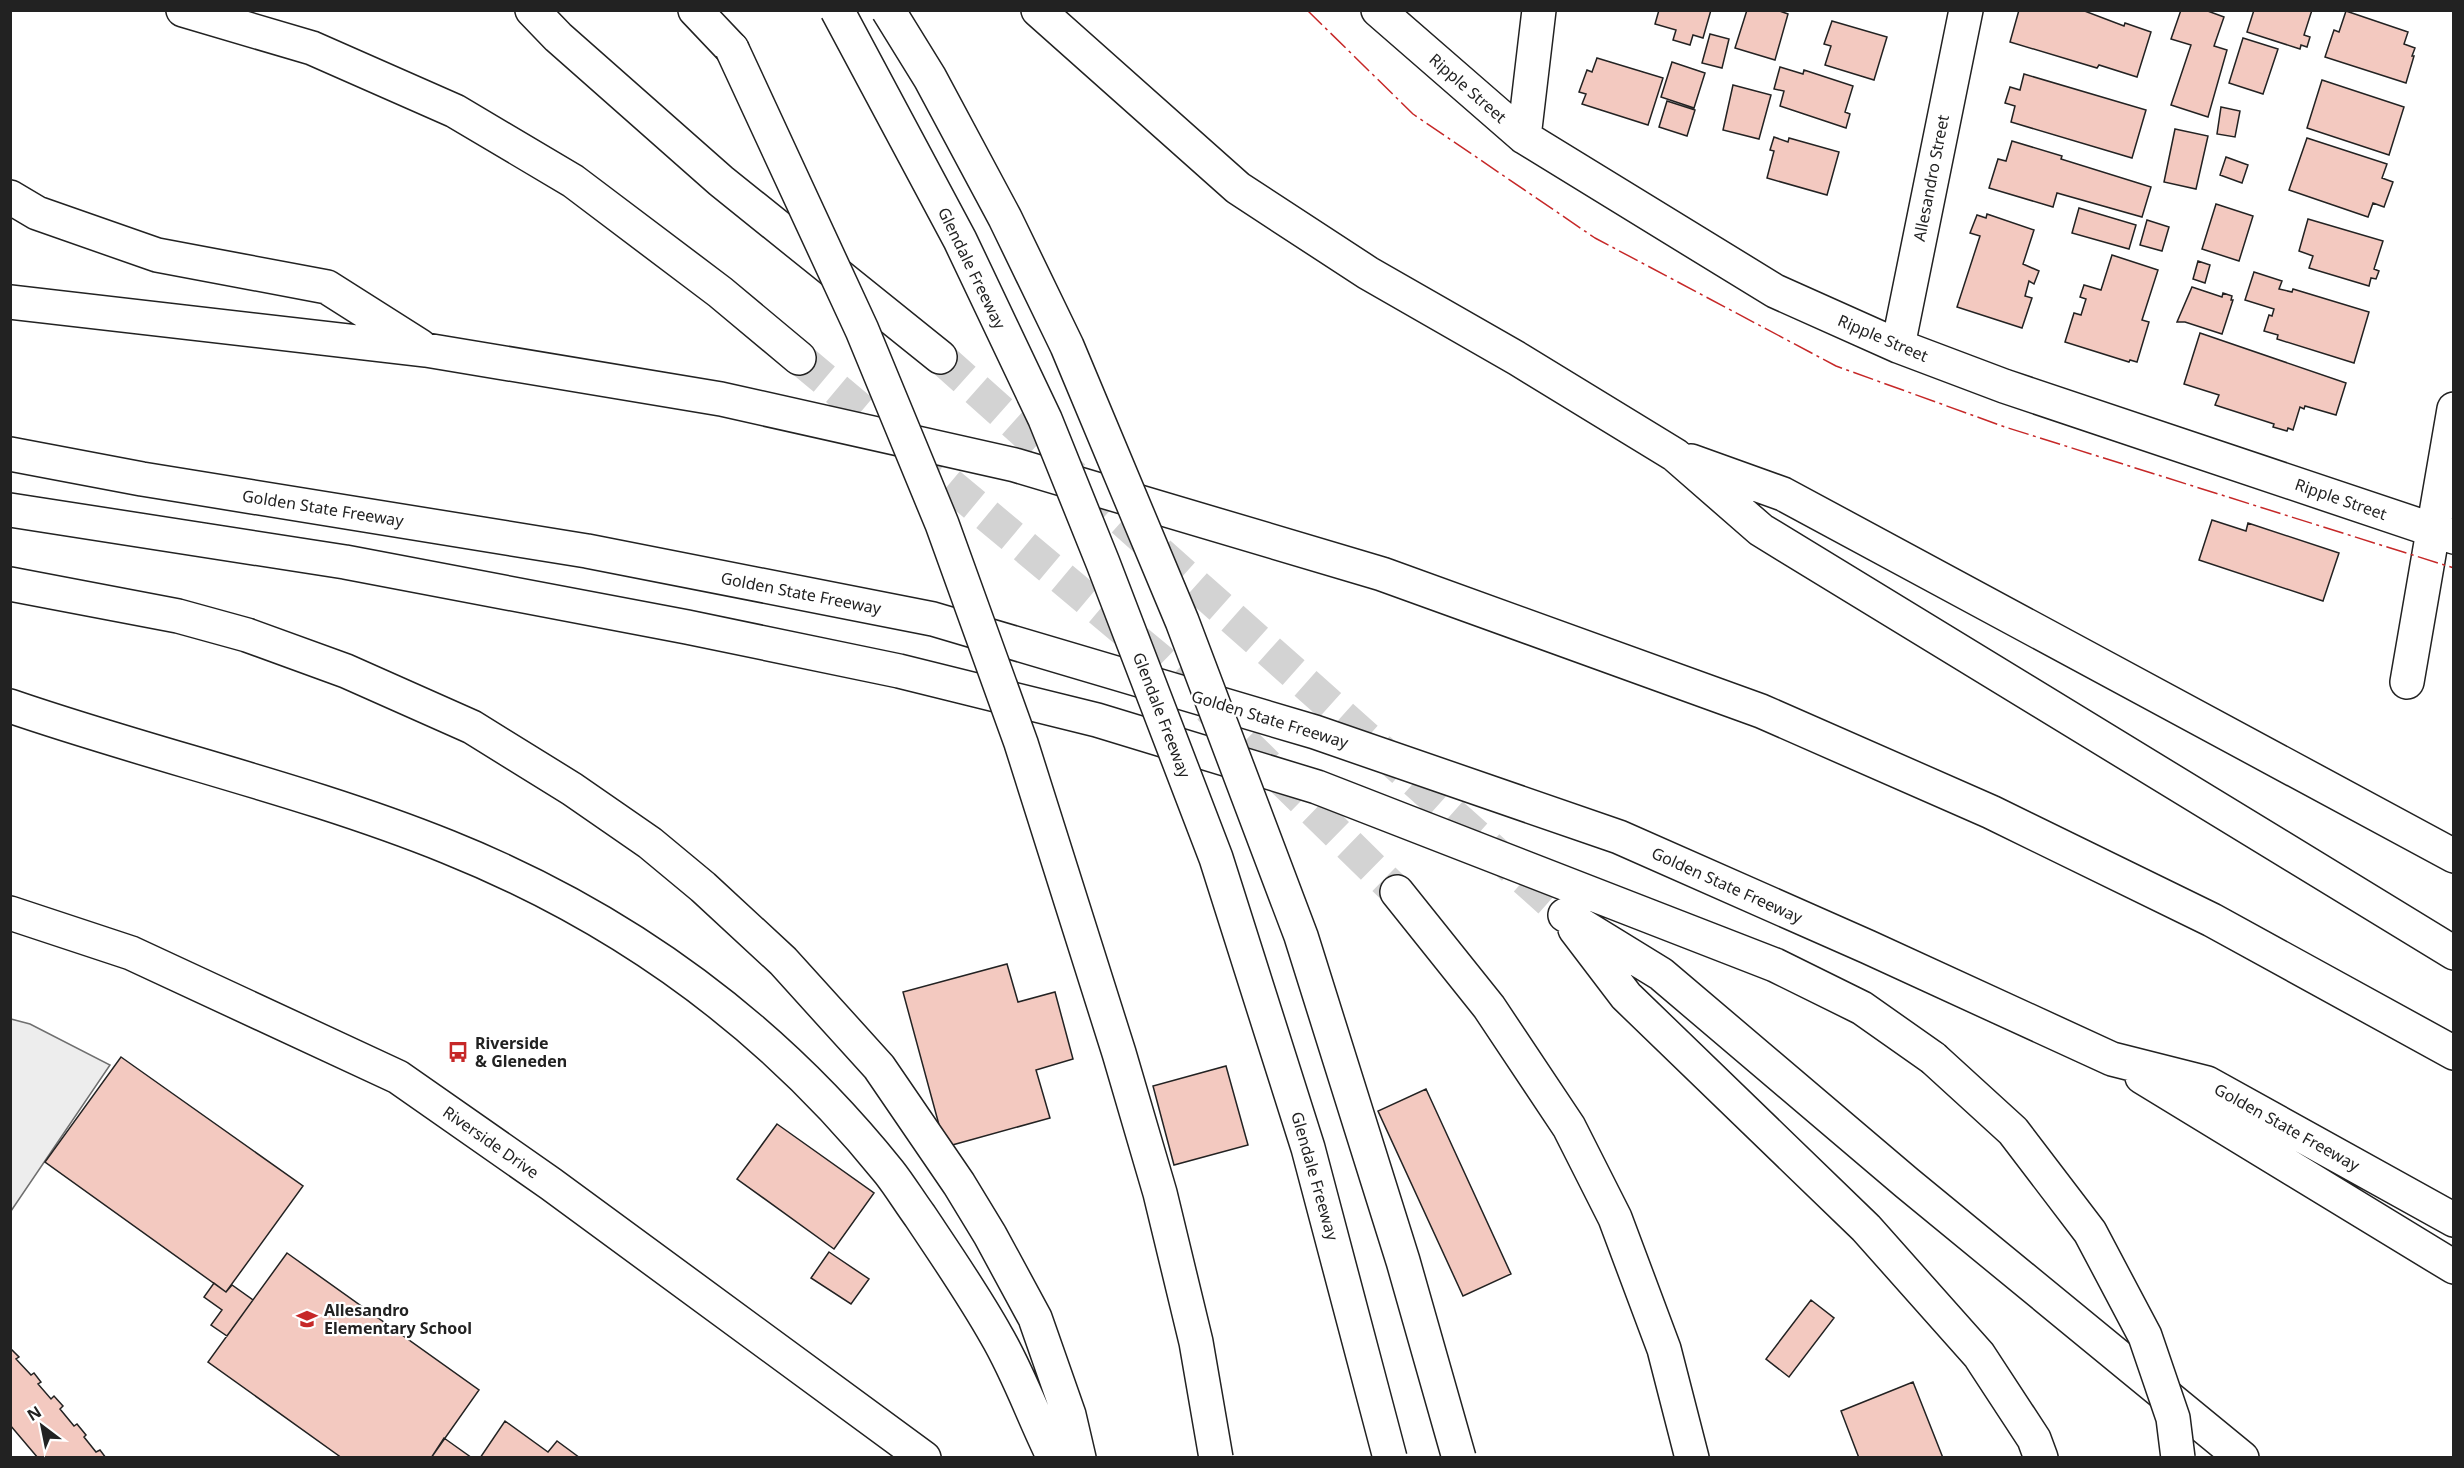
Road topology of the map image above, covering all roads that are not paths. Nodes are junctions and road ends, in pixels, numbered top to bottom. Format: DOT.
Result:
graph roads {
  1 [pos="183,10"];
  2 [pos="532,10"];
  3 [pos="695,10"];
  4 [pos="714,10"];
  5 [pos="837,10"];
  6 [pos="888,10"];
  7 [pos="1038,10"];
  8 [pos="1378,10"];
  9 [pos="1539,10"];
  10 [pos="1958,13"];
  11 [pos="732,49"];
  12 [pos="1524,137"];
  13 [pos="10,197"];
  14 [pos="10,302"];
  15 [pos="1898,346"];
  16 [pos="426,350"];
  17 [pos="940,357"];
  18 [pos="800,358"];
  19 [pos="2454,409"];
  20 [pos="10,454"];
  21 [pos="1675,455"];
  22 [pos="10,510"];
  23 [pos="2443,533"];
  24 [pos="10,584"];
  25 [pos="2407,682"];
  26 [pos="10,706"];
  27 [pos="2454,856"];
  28 [pos="1397,892"];
  29 [pos="10,913"];
  30 [pos="2454,953"];
  31 [pos="2454,1053"];
  32 [pos="2112,1059"];
  33 [pos="2454,1220"];
  34 [pos="2454,1267"];
  35 [pos="924,1458"];
  36 [pos="1054,1458"];
  37 [pos="1079,1458"];
  38 [pos="1215,1458"];
  39 [pos="1390,1458"];
  40 [pos="1459,1458"];
  41 [pos="1692,1458"];
  42 [pos="2042,1458"];
  43 [pos="2178,1458"];
  44 [pos="2242,1458"];
  1 -- 18 [label="main road"];
  2 -- 17 [label="main road"];
  3 -- 11 [label="main road"];
  4 -- 11 [label="main road"];
  5 -- 39 [label="main road, Glendale Freeway, bridge"];
  6 -- 40 [label="main road, bridge"];
  7 -- 21 [label="main road"];
  8 -- 12 [label="main road, Ripple Street"];
  9 -- 12 [label="main road"];
  10 -- 15 [label="main road, Allesandro Street"];
  11 -- 38 [label="main road, bridge"];
  12 -- 15 [label="main road, Ripple Street"];
  13 -- 16 [label="main road"];
  14 -- 16 [label="main road"];
  15 -- 23 [label="main road, Ripple Street"];
  16 -- 31 [label="main road"];
  19 -- 23 [label="main road"];
  20 -- 32 [label="main road, Golden State Freeway"];
  21 -- 27 [label="main road"];
  21 -- 30 [label="main road"];
  22 -- 43 [label="main road, bridge"];
  23 -- 25 [label="main road"];
  24 -- 37 [label="main road"];
  26 -- 36 [label="main road"];
  28 -- 41 [label="main road"];
  29 -- 35 [label="main road, Riverside Drive"];
  32 -- 33 [label="main road, Golden State Freeway"];
  32 -- 34 [label="main road"];
  42 -- 44 [label="main road"];
}
